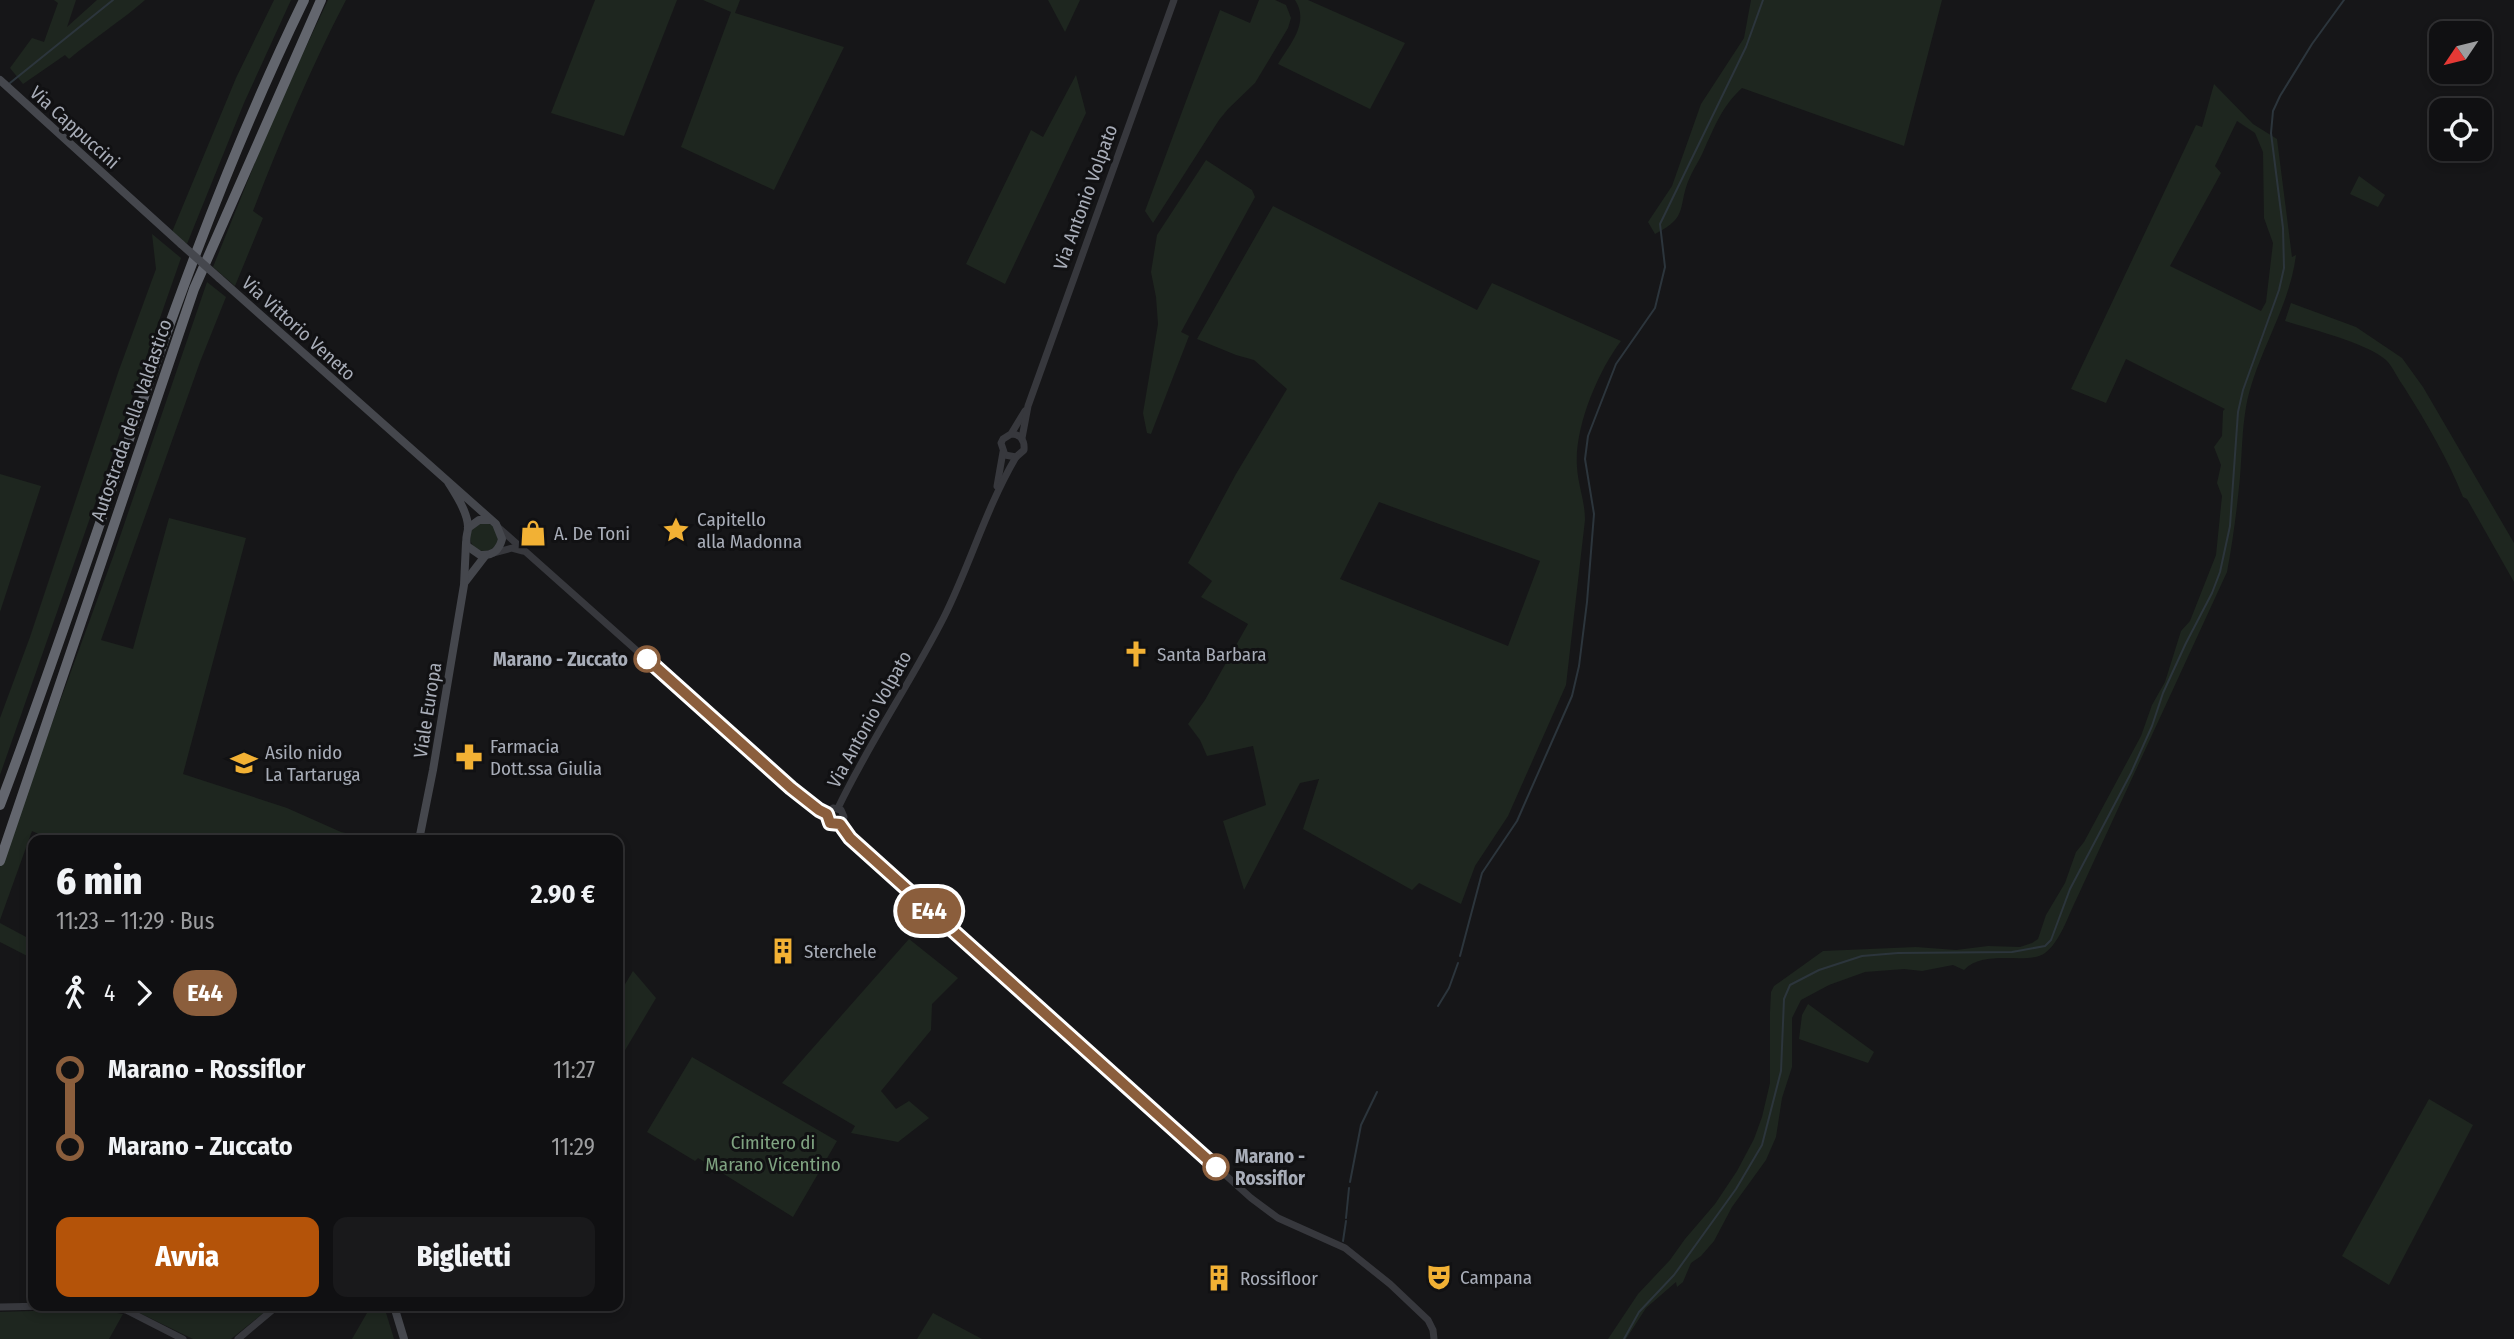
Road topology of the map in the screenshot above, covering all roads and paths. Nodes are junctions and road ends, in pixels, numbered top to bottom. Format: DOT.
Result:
graph roads {
  1 [pos="304,0"];
  2 [pos="321,0"];
  3 [pos="1174,0"];
  4 [pos="2,82"];
  5 [pos="129,198"];
  6 [pos="1028,406"];
  7 [pos="1011,434"];
  8 [pos="1022,438"];
  9 [pos="1003,452"];
  10 [pos="1016,457"];
  11 [pos="448,482"];
  12 [pos="996,491"];
  13 [pos="496,525"];
  14 [pos="468,528"];
  15 [pos="466,540"];
  16 [pos="489,554"];
  17 [pos="530,555"];
  18 [pos="464,585"];
  19 [pos="0,805"];
  20 [pos="838,808"];
  21 [pos="827,814"];
  22 [pos="840,824"];
  23 [pos="420,835"];
  24 [pos="0,861"];
  25 [pos="28,1306"];
  26 [pos="0,1307"];
  27 [pos="128,1311"];
  28 [pos="271,1311"];
  29 [pos="396,1311"];
  30 [pos="183,1339"];
  31 [pos="238,1339"];
  32 [pos="404,1339"];
  33 [pos="1434,1339"];
  1 -- 19 [label="highway, Autostrada della Valdastico"];
  2 -- 24 [label="highway, Autostrada della Valdastico"];
  3 -- 6 [label="street, Via Antonio Volpato"];
  4 -- 5 [label="main road, Via Cappuccini"];
  5 -- 11 [label="main road, Via Vittorio Veneto, bridge"];
  6 -- 7 [label="street, Via Antonio Volpato"];
  6 -- 8 [label="street, Via Antonio Volpato"];
  7 -- 8 [label="street"];
  7 -- 9 [label="street"];
  8 -- 10 [label="street"];
  9 -- 10 [label="street"];
  9 -- 12 [label="street, Via Antonio Volpato"];
  10 -- 12 [label="street, Via Antonio Volpato"];
  11 -- 13 [label="main road, Via Vittorio Veneto"];
  11 -- 14 [label="main road, Via Vittorio Veneto"];
  12 -- 20 [label="street, Via Antonio Volpato"];
  13 -- 14 [label="main road"];
  13 -- 16 [label="main road"];
  13 -- 17 [label="street, Via Vittorio Veneto"];
  14 -- 15 [label="main road, Via Vittorio Veneto"];
  15 -- 16 [label="main road"];
  15 -- 18 [label="main road, Viale Europa"];
  16 -- 17 [label="street"];
  16 -- 18 [label="main road, Viale Europa"];
  17 -- 21 [label="street, Via Vittorio Veneto"];
  18 -- 23 [label="main road, Viale Europa"];
  20 -- 21 [label="street"];
  20 -- 22 [label="street"];
  21 -- 22 [label="street, Via Vittorio Veneto"];
  22 -- 33 [label="street, Via Vittorio Veneto"];
  25 -- 26 [label="street"];
  27 -- 30 [label="street"];
  28 -- 31 [label="street"];
  29 -- 32 [label="main road"];
}
